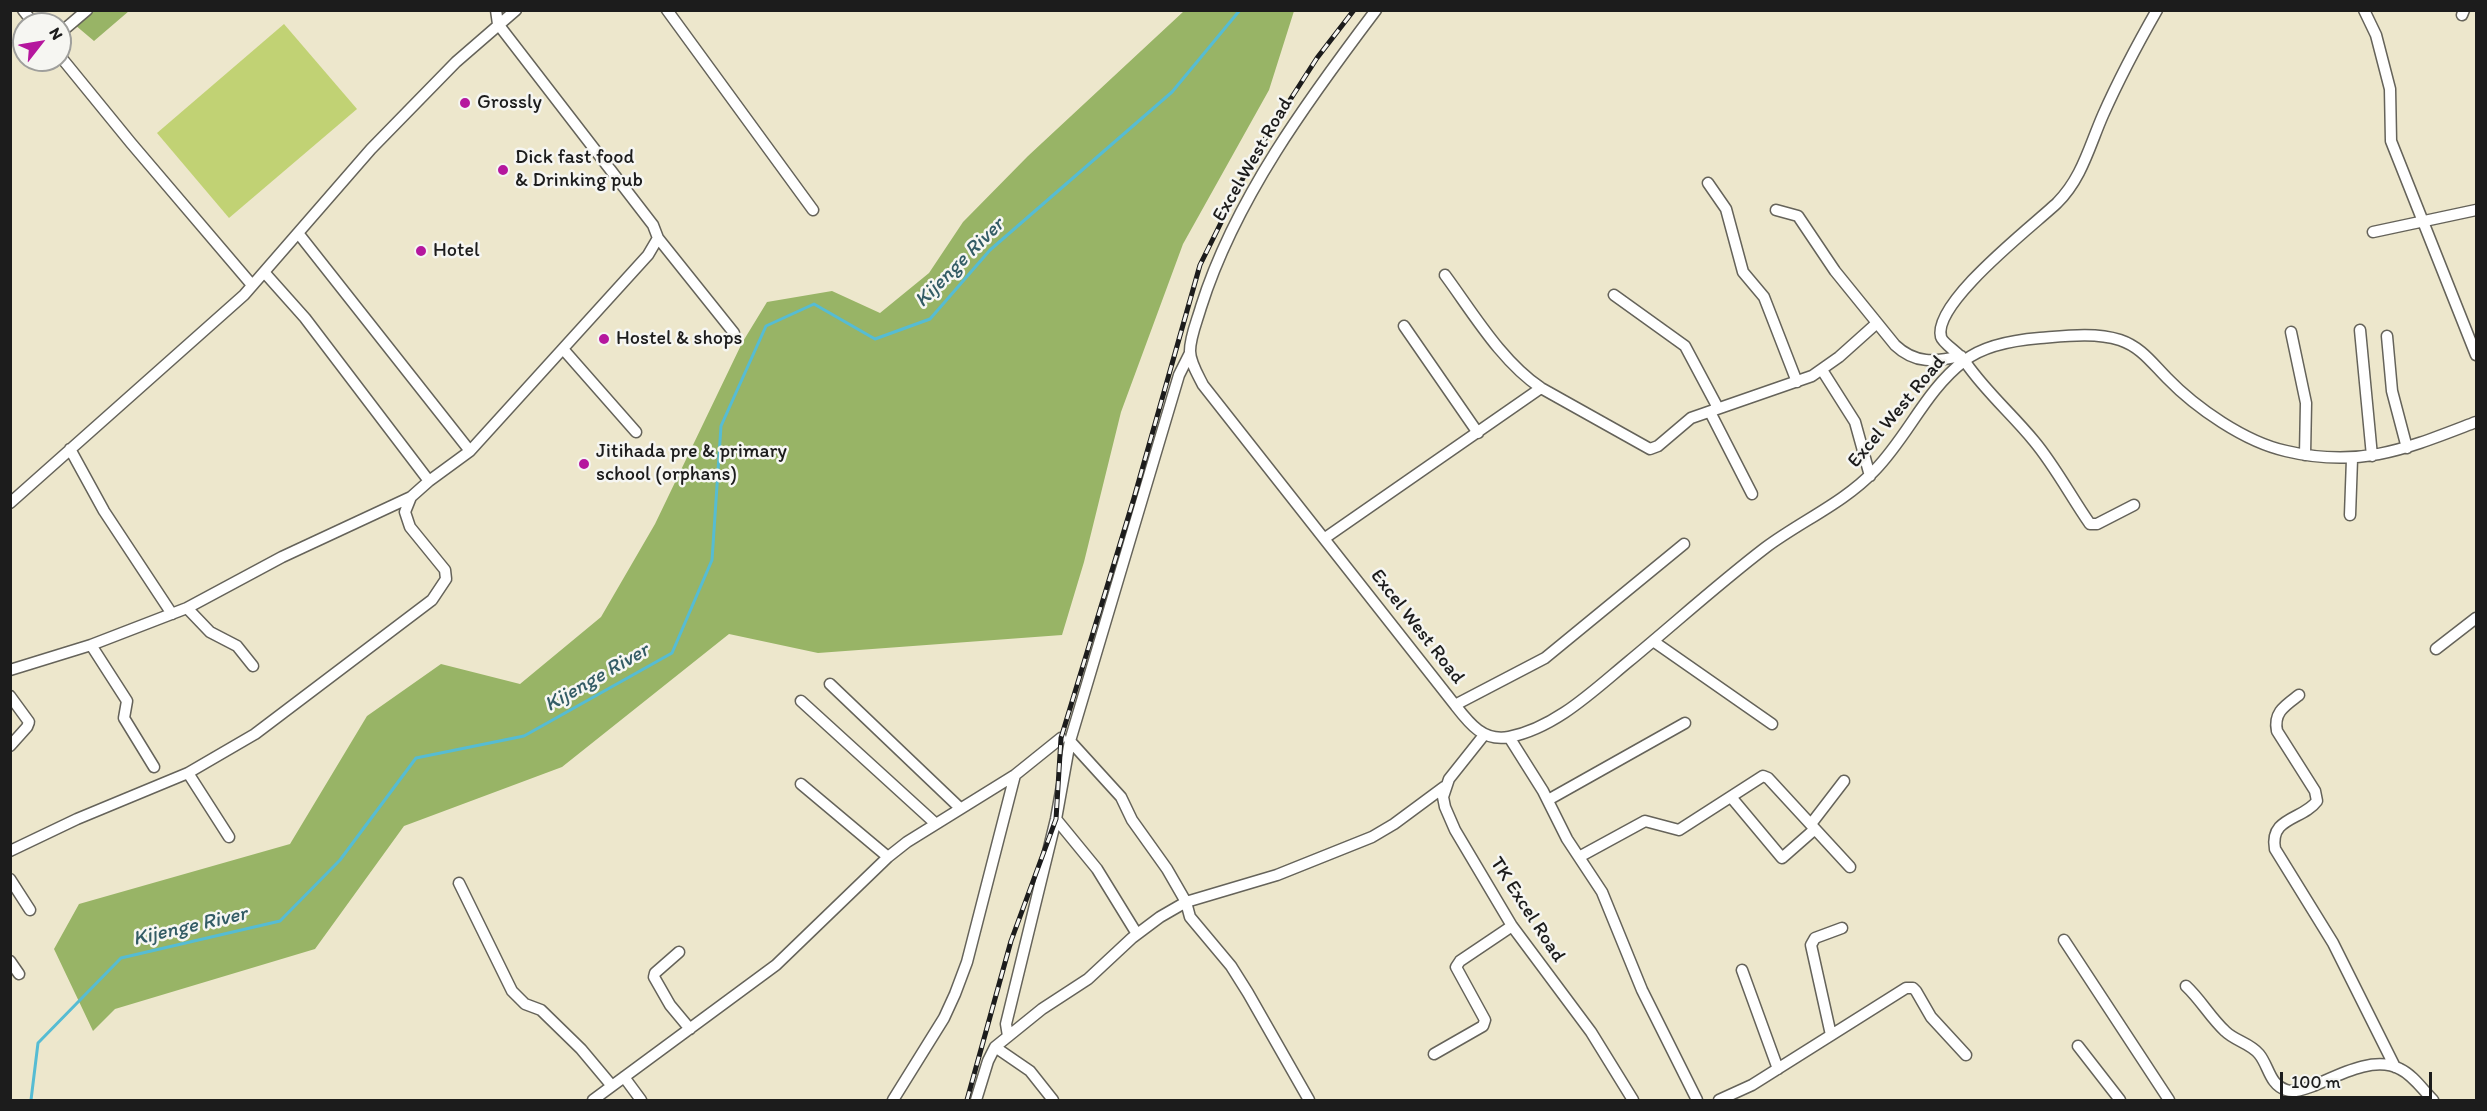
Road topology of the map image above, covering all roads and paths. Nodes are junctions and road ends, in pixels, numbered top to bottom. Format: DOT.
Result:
graph roads {
  1 [pos="87,10"];
  2 [pos="496,10"];
  3 [pos="516,10"];
  4 [pos="667,10"];
  5 [pos="1376,10"];
  6 [pos="2157,10"];
  7 [pos="2364,10"];
  8 [pos="72,23"];
  9 [pos="498,24"];
  10 [pos="72,70"];
  11 [pos="1708,183"];
  12 [pos="813,210"];
  13 [pos="1776,210"];
  14 [pos="2476,210"];
  15 [pos="2423,220"];
  16 [pos="2373,232"];
  17 [pos="298,233"];
  18 [pos="658,238"];
  19 [pos="264,273"];
  20 [pos="1444,275"];
  21 [pos="252,285"];
  22 [pos="1614,295"];
  23 [pos="1877,323"];
  24 [pos="1404,326"];
  25 [pos="2360,330"];
  26 [pos="2291,332"];
  27 [pos="734,333"];
  28 [pos="2387,336"];
  29 [pos="563,349"];
  30 [pos="1190,353"];
  31 [pos="2476,355"];
  32 [pos="1963,358"];
  33 [pos="1822,370"];
  34 [pos="1797,382"];
  35 [pos="1541,388"];
  36 [pos="1714,410"];
  37 [pos="2476,422"];
  38 [pos="636,432"];
  39 [pos="1478,433"];
  40 [pos="2407,448"];
  41 [pos="70,449"];
  42 [pos="470,451"];
  43 [pos="2305,455"];
  44 [pos="2372,456"];
  45 [pos="2352,459"];
  46 [pos="1870,476"];
  47 [pos="429,481"];
  48 [pos="1752,494"];
  49 [pos="411,497"];
  50 [pos="10,503"];
  51 [pos="2134,505"];
  52 [pos="2350,515"];
  53 [pos="1325,538"];
  54 [pos="1684,544"];
  55 [pos="187,608"];
  56 [pos="172,614"];
  57 [pos="2476,618"];
  58 [pos="1653,641"];
  59 [pos="91,645"];
  60 [pos="2436,650"];
  61 [pos="253,666"];
  62 [pos="10,670"];
  63 [pos="830,684"];
  64 [pos="2299,695"];
  65 [pos="10,696"];
  66 [pos="801,701"];
  67 [pos="1455,705"];
  68 [pos="1685,723"];
  69 [pos="1772,724"];
  70 [pos="1484,735"];
  71 [pos="1509,737"];
  72 [pos="1065,740"];
  73 [pos="10,746"];
  74 [pos="154,767"];
  75 [pos="188,773"];
  76 [pos="1014,775"];
  77 [pos="1844,781"];
  78 [pos="801,784"];
  79 [pos="1444,788"];
  80 [pos="1731,797"];
  81 [pos="1548,800"];
  82 [pos="960,808"];
  83 [pos="1056,819"];
  84 [pos="936,824"];
  85 [pos="1813,826"];
  86 [pos="229,837"];
  87 [pos="10,851"];
  88 [pos="888,857"];
  89 [pos="1579,857"];
  90 [pos="1850,867"];
  91 [pos="10,879"];
  92 [pos="459,883"];
  93 [pos="1186,902"];
  94 [pos="30,910"];
  95 [pos="1512,926"];
  96 [pos="1842,927"];
  97 [pos="1137,934"];
  98 [pos="2064,940"];
  99 [pos="679,952"];
  100 [pos="10,961"];
  101 [pos="1742,970"];
  102 [pos="19,974"];
  103 [pos="2186,986"];
  104 [pos="690,1029"];
  105 [pos="1831,1035"];
  106 [pos="1008,1036"];
  107 [pos="2078,1046"];
  108 [pos="995,1047"];
  109 [pos="1434,1053"];
  110 [pos="1966,1055"];
  111 [pos="2395,1067"];
  112 [pos="1778,1069"];
  113 [pos="624,1077"];
  114 [pos="612,1086"];
  115 [pos="593,1101"];
  116 [pos="641,1101"];
  117 [pos="893,1101"];
  118 [pos="976,1101"];
  119 [pos="1053,1101"];
  120 [pos="1309,1101"];
  121 [pos="1633,1101"];
  122 [pos="1697,1101"];
  123 [pos="1719,1101"];
  124 [pos="2120,1101"];
  125 [pos="2169,1101"];
  126 [pos="2433,1101"];
  1 -- 8 [label="street"];
  2 -- 9 [label="street"];
  3 -- 9 [label="street"];
  4 -- 12 [label="street"];
  5 -- 30 [label="street, Excel West Road"];
  6 -- 32 [label="street, Excel West Road"];
  7 -- 15 [label="street"];
  9 -- 17 [label="street"];
  9 -- 18 [label="street"];
  10 -- 21 [label="street"];
  11 -- 34 [label="street"];
  13 -- 23 [label="street"];
  14 -- 15 [label="street"];
  15 -- 16 [label="street"];
  15 -- 31 [label="street"];
  17 -- 19 [label="street"];
  17 -- 42 [label="street"];
  18 -- 27 [label="street"];
  18 -- 29 [label="street"];
  19 -- 21 [label="street"];
  19 -- 47 [label="street"];
  20 -- 35 [label="street"];
  21 -- 41 [label="street"];
  22 -- 36 [label="street"];
  23 -- 32 [label="street"];
  23 -- 33 [label="street"];
  24 -- 39 [label="street"];
  25 -- 44 [label="street"];
  26 -- 43 [label="street"];
  28 -- 40 [label="street"];
  29 -- 38 [label="street"];
  29 -- 42 [label="street"];
  30 -- 53 [label="street, Excel West Road"];
  30 -- 72 [label="street"];
  32 -- 43 [label="street, Excel West Road"];
  32 -- 46 [label="street, Excel West Road"];
  32 -- 51 [label="street"];
  33 -- 34 [label="street"];
  33 -- 46 [label="street"];
  34 -- 36 [label="street"];
  35 -- 36 [label="street"];
  35 -- 39 [label="street"];
  36 -- 48 [label="street"];
  37 -- 40 [label="street, Excel West Road"];
  39 -- 53 [label="street"];
  40 -- 44 [label="street, Excel West Road"];
  41 -- 50 [label="street"];
  41 -- 56 [label="street"];
  42 -- 47 [label="street"];
  43 -- 45 [label="street, Excel West Road"];
  44 -- 45 [label="street, Excel West Road"];
  45 -- 52 [label="street"];
  46 -- 58 [label="street, Excel West Road"];
  47 -- 49 [label="street"];
  49 -- 55 [label="street"];
  49 -- 75 [label="street"];
  53 -- 67 [label="street, Excel West Road"];
  54 -- 67 [label="street"];
  55 -- 56 [label="street"];
  55 -- 61 [label="street"];
  56 -- 59 [label="street"];
  57 -- 60 [label="street"];
  58 -- 69 [label="street"];
  58 -- 71 [label="street, Excel West Road"];
  59 -- 62 [label="street"];
  59 -- 74 [label="street"];
  63 -- 82 [label="street"];
  64 -- 111 [label="street"];
  65 -- 73 [label="street"];
  66 -- 84 [label="street"];
  67 -- 70 [label="street, Excel West Road"];
  68 -- 81 [label="street"];
  70 -- 71 [label="street, Excel West Road"];
  70 -- 79 [label="street"];
  71 -- 81 [label="street"];
  72 -- 76 [label="street"];
  72 -- 83 [label="street"];
  72 -- 93 [label="street"];
  75 -- 86 [label="street"];
  75 -- 87 [label="street"];
  76 -- 82 [label="street"];
  76 -- 117 [label="street"];
  77 -- 85 [label="street"];
  78 -- 88 [label="street"];
  79 -- 93 [label="street"];
  79 -- 95 [label="street, TK Excel Road"];
  80 -- 85 [label="street"];
  80 -- 85 [label="street"];
  80 -- 89 [label="street"];
  81 -- 89 [label="street"];
  82 -- 84 [label="street"];
  83 -- 97 [label="street"];
  83 -- 106 [label="street"];
  84 -- 88 [label="street"];
  85 -- 90 [label="street"];
  88 -- 104 [label="street"];
  89 -- 122 [label="street"];
  91 -- 94 [label="street"];
  92 -- 114 [label="street"];
  93 -- 97 [label="street"];
  93 -- 120 [label="street"];
  95 -- 109 [label="street"];
  95 -- 121 [label="street, TK Excel Road"];
  96 -- 105 [label="street"];
  97 -- 106 [label="street"];
  98 -- 125 [label="street"];
  99 -- 104 [label="street"];
  100 -- 102 [label="street"];
  101 -- 112 [label="street"];
  103 -- 111 [label="street"];
  104 -- 113 [label="street"];
  105 -- 110 [label="street"];
  105 -- 112 [label="street"];
  106 -- 108 [label="street"];
  107 -- 124 [label="street"];
  108 -- 118 [label="street"];
  108 -- 119 [label="street"];
  111 -- 126 [label="street"];
  112 -- 123 [label="street"];
  113 -- 114 [label="street"];
  113 -- 116 [label="street"];
  114 -- 115 [label="street"];
}
